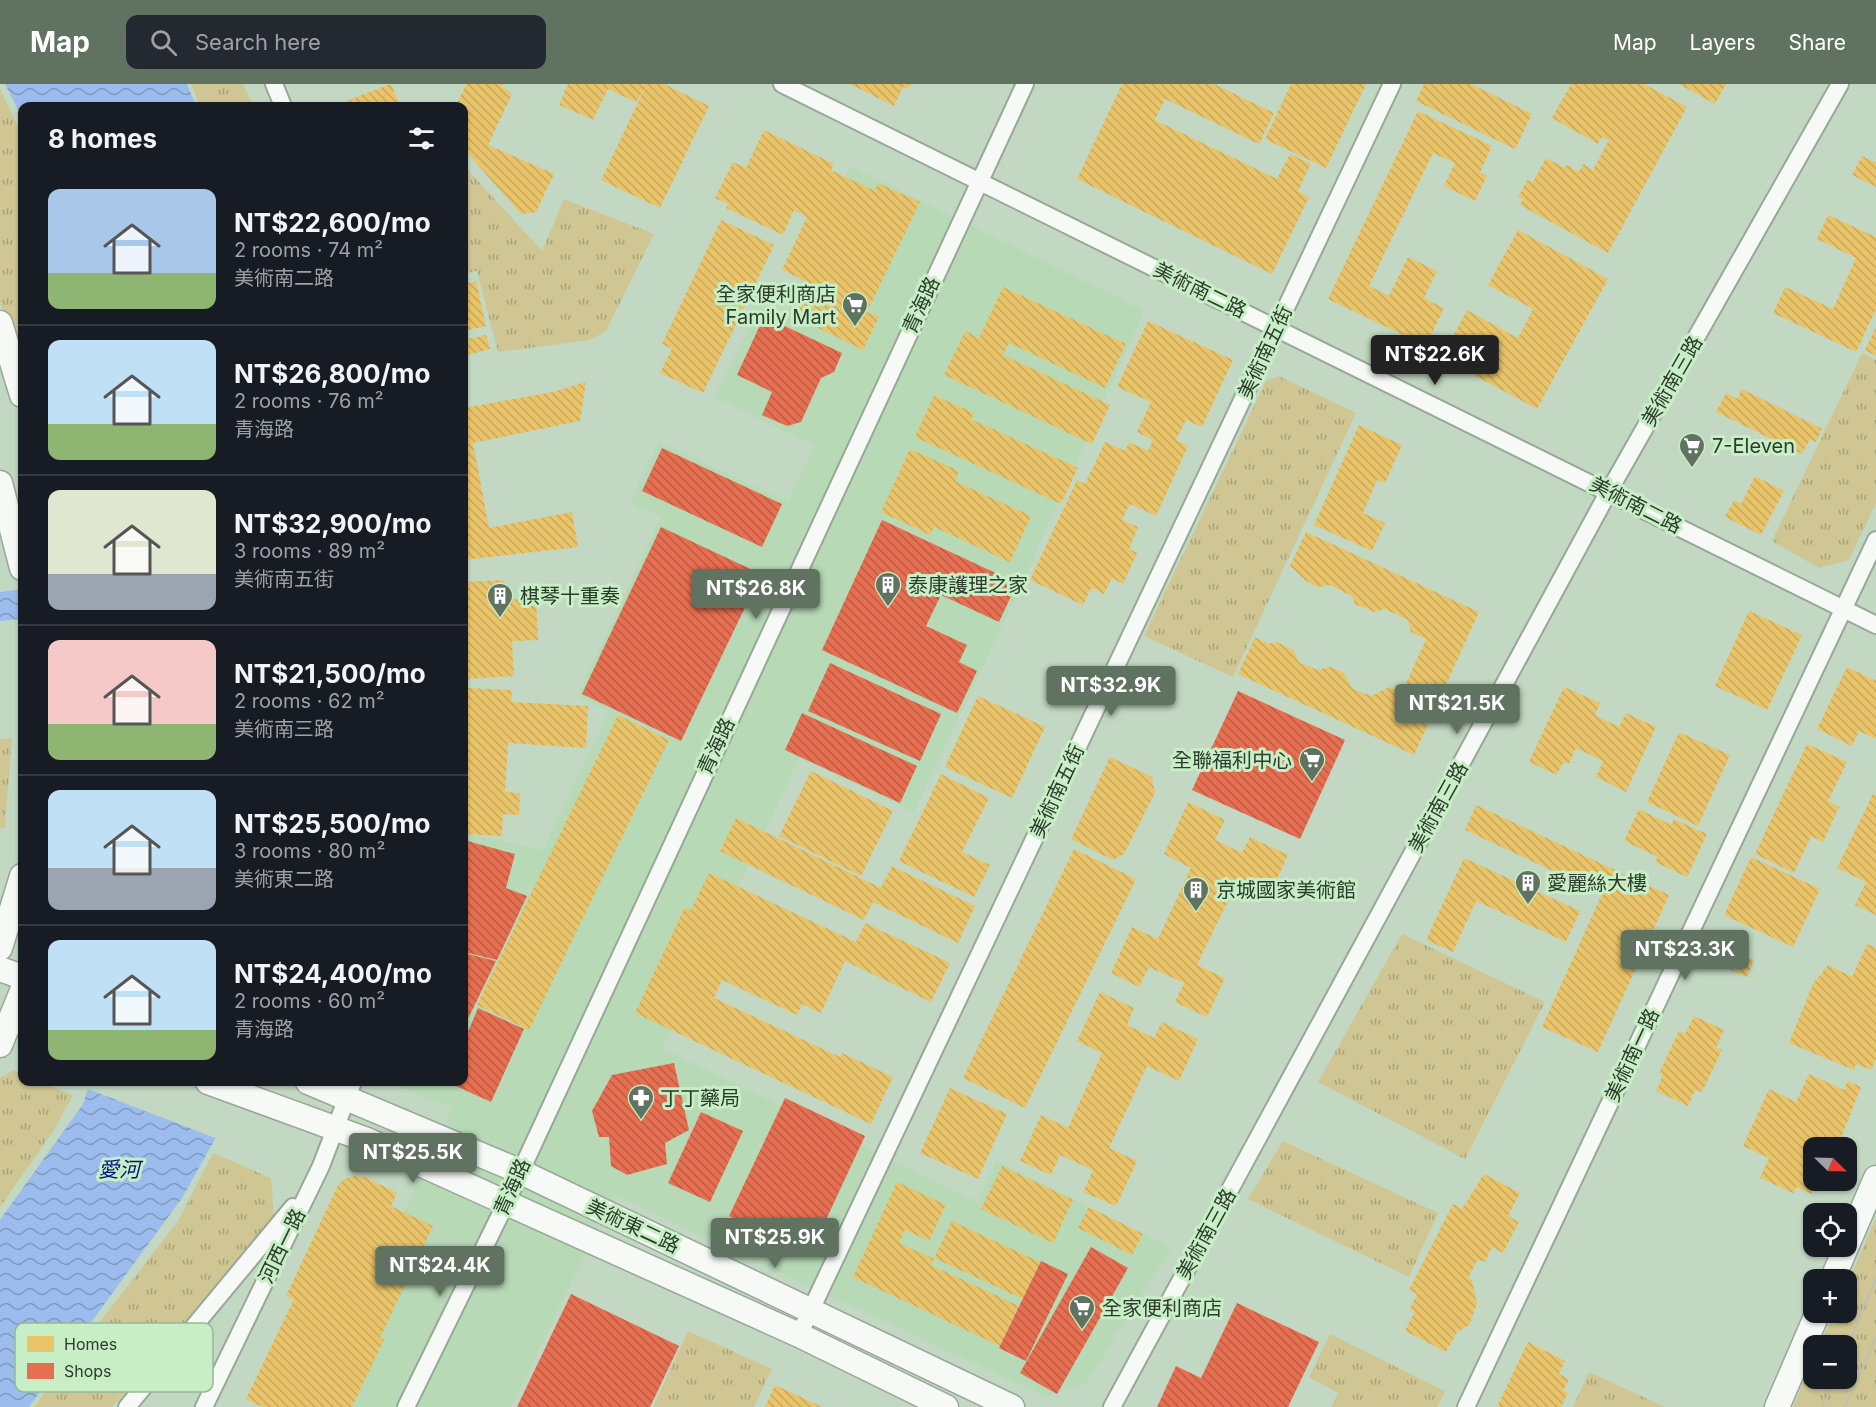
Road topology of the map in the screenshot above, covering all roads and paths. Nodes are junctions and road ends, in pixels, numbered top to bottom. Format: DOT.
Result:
graph roads {
  1 [pos="274,84"];
  2 [pos="782,84"];
  3 [pos="1025,84"];
  4 [pos="1392,84"];
  5 [pos="1840,84"];
  6 [pos="281,102"];
  7 [pos="978,181"];
  8 [pos="0,323"];
  9 [pos="1277,327"];
  10 [pos="18,382"];
  11 [pos="0,483"];
  12 [pos="1609,492"];
  13 [pos="1876,540"];
  14 [pos="18,553"];
  15 [pos="1842,608"];
  16 [pos="1876,625"];
  17 [pos="18,889"];
  18 [pos="0,948"];
  19 [pos="0,969"];
  20 [pos="18,976"];
  21 [pos="15,1006"];
  22 [pos="0,1045"];
  23 [pos="220,1086"];
  24 [pos="332,1086"];
  25 [pos="351,1089"];
  26 [pos="336,1127"];
  27 [pos="519,1171"];
  28 [pos="1876,1178"];
  29 [pos="311,1186"];
  30 [pos="506,1203"];
  31 [pos="1837,1269"];
  32 [pos="811,1309"];
  33 [pos="197,1323"];
  34 [pos="1813,1323"];
  35 [pos="799,1335"];
  36 [pos="213,1388"];
  37 [pos="139,1392"];
  38 [pos="211,1392"];
  39 [pos="127,1407"];
  40 [pos="204,1407"];
  41 [pos="406,1407"];
  42 [pos="946,1407"];
  43 [pos="1012,1407"];
  44 [pos="1112,1407"];
  45 [pos="1466,1407"];
  46 [pos="1777,1407"];
  1 -- 6 [label="street"];
  2 -- 7 [label="street, 美術南二路"];
  3 -- 7 [label="street, 青海路"];
  4 -- 9 [label="street, 美術南五街"];
  5 -- 12 [label="street, 美術南三路"];
  7 -- 9 [label="street, 美術南二路"];
  7 -- 27 [label="street, 青海路"];
  8 -- 10 [label="street"];
  9 -- 12 [label="street, 美術南二路"];
  9 -- 32 [label="street, 美術南五街"];
  11 -- 14 [label="street"];
  12 -- 15 [label="street, 美術南二路"];
  12 -- 44 [label="street, 美術南三路"];
  13 -- 15 [label="street, 美術南一路"];
  15 -- 16 [label="street, 美術南二路"];
  15 -- 45 [label="street, 美術南一路"];
  17 -- 18 [label="street"];
  19 -- 20 [label="street"];
  21 -- 22 [label="street"];
  23 -- 26 [label="street, 美術東二路"];
  24 -- 25 [label="street, 美術東二路"];
  25 -- 26 [label="street, 河西一路"];
  25 -- 27 [label="street, 美術東二路"];
  26 -- 29 [label="street, 河西一路"];
  26 -- 30 [label="street, 美術東二路"];
  27 -- 30 [label="street, 青海路"];
  27 -- 32 [label="street, 美術東二路"];
  28 -- 31 [label="street"];
  29 -- 33 [label="street"];
  29 -- 36 [label="street, 河西一路"];
  30 -- 35 [label="street, 美術東二路"];
  30 -- 41 [label="street, 青海路"];
  32 -- 35 [label="street, 美術南五街"];
  32 -- 43 [label="street, 美術東二路"];
  34 -- 46 [label="street"];
  35 -- 42 [label="street, 美術東二路"];
  37 -- 39 [label="street"];
  38 -- 40 [label="street, 河西一路"];
}
